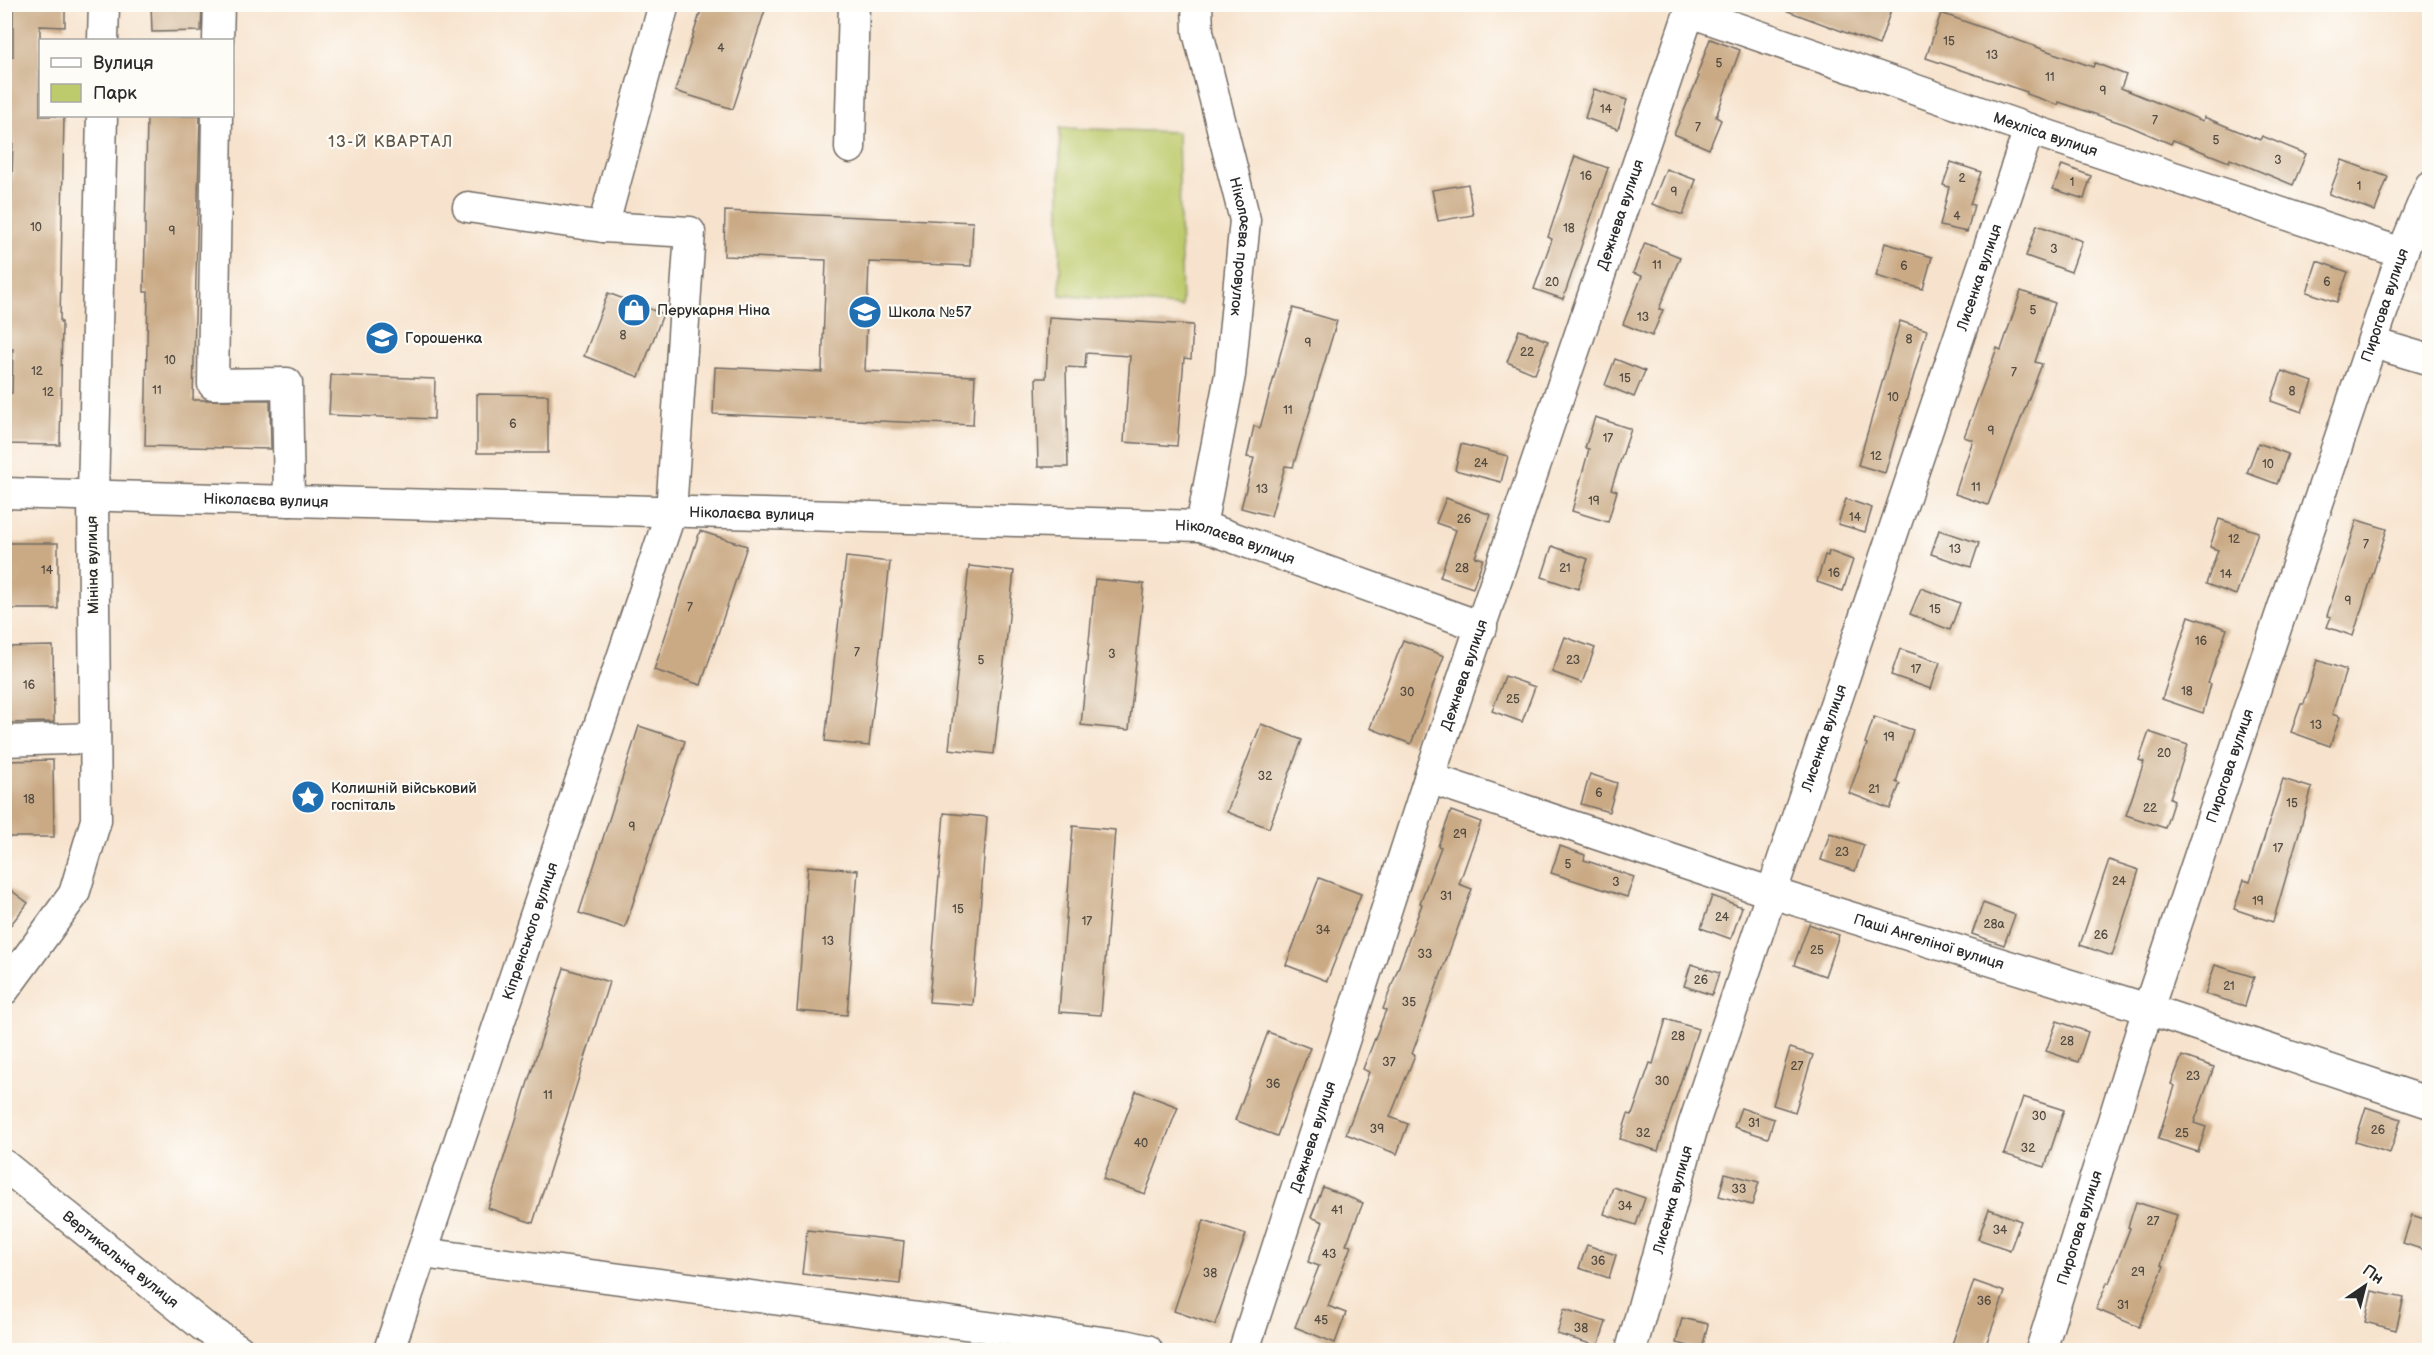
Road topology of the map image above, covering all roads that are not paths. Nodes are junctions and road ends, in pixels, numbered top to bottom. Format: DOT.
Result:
graph roads {
  1 [pos="104,4"];
  2 [pos="219,4"];
  3 [pos="664,4"];
  4 [pos="854,4"];
  5 [pos="1197,4"];
  6 [pos="1691,8"];
  7 [pos="104,39"];
  8 [pos="218,39"];
  9 [pos="102,117"];
  10 [pos="217,117"];
  11 [pos="2029,129"];
  12 [pos="850,148"];
  13 [pos="2430,186"];
  14 [pos="468,207"];
  15 [pos="603,227"];
  16 [pos="2402,253"];
  17 [pos="2373,343"];
  18 [pos="2430,360"];
  19 [pos="4,493"];
  20 [pos="93,495"];
  21 [pos="289,501"];
  22 [pos="671,512"];
  23 [pos="1201,526"];
  24 [pos="1482,627"];
  25 [pos="95,738"];
  26 [pos="4,741"];
  27 [pos="1429,778"];
  28 [pos="1772,893"];
  29 [pos="4,990"];
  30 [pos="2148,1009"];
  31 [pos="2430,1103"];
  32 [pos="4,1165"];
  33 [pos="422,1253"];
  34 [pos="240,1350"];
  35 [pos="388,1350"];
  36 [pos="1147,1350"];
  37 [pos="1244,1350"];
  38 [pos="1631,1350"];
  39 [pos="2041,1350"];
  1 -- 7 [label="street"];
  2 -- 8 [label="street"];
  3 -- 15 [label="street"];
  4 -- 12 [label="street"];
  5 -- 23 [label="street, Ніколаєва провулок"];
  6 -- 11 [label="street, Мехліса вулиця"];
  6 -- 24 [label="street, Дежнева вулиця"];
  9 -- 20 [label="street, Мініна вулиця"];
  10 -- 21 [label="street"];
  11 -- 16 [label="street, Мехліса вулиця"];
  11 -- 28 [label="street, Лисенка вулиця"];
  13 -- 16 [label="street, Пирогова вулиця"];
  14 -- 15 [label="street"];
  15 -- 22 [label="street, Кіпренського вулиця"];
  16 -- 17 [label="street, Пирогова вулиця"];
  17 -- 18 [label="street"];
  17 -- 30 [label="street, Пирогова вулиця"];
  19 -- 20 [label="street, Ніколаєва вулиця"];
  20 -- 21 [label="street, Ніколаєва вулиця"];
  20 -- 25 [label="street, Мініна вулиця"];
  21 -- 22 [label="street, Ніколаєва вулиця"];
  22 -- 23 [label="street, Ніколаєва вулиця"];
  22 -- 33 [label="street, Кіпренського вулиця"];
  23 -- 24 [label="street, Ніколаєва вулиця"];
  24 -- 27 [label="street, Дежнева вулиця"];
  25 -- 26 [label="street"];
  25 -- 29 [label="street, Мініна вулиця"];
  27 -- 28 [label="street, Паші Ангеліної вулиця"];
  27 -- 37 [label="street, Дежнева вулиця"];
  28 -- 30 [label="street, Паші Ангеліної вулиця"];
  28 -- 38 [label="street, Лисенка вулиця"];
  30 -- 31 [label="street, Паші Ангеліної вулиця"];
  30 -- 39 [label="street, Пирогова вулиця"];
  32 -- 34 [label="street, Вертикальна вулиця"];
  33 -- 35 [label="street, Кіпренського вулиця"];
  33 -- 36 [label="street"];
}
